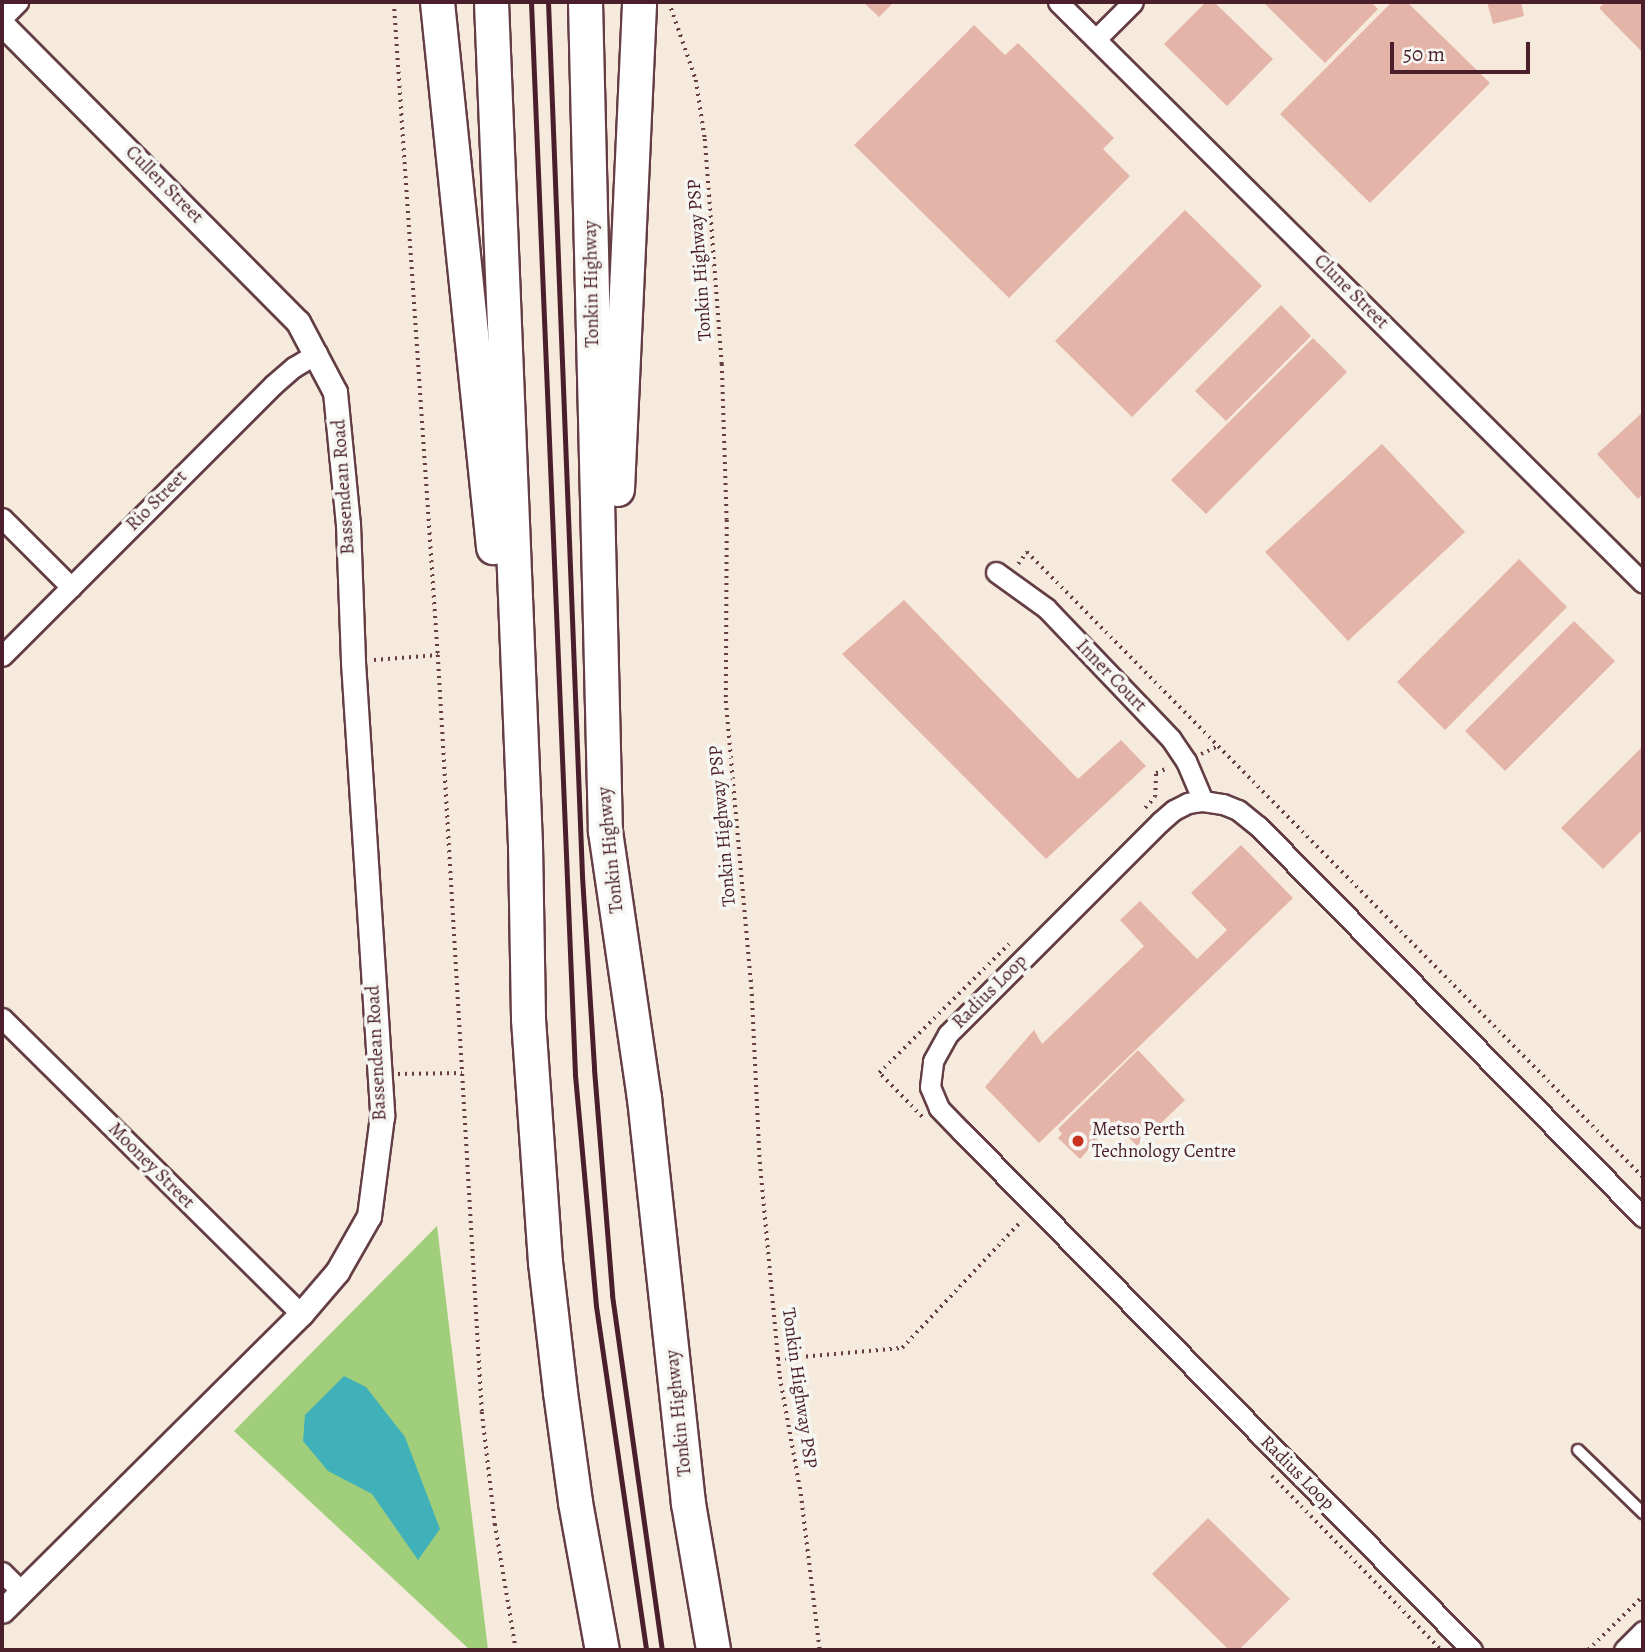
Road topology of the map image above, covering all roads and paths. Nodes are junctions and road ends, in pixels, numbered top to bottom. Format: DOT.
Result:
graph roads {
  1 [pos="18,2"];
  2 [pos="394,2"];
  3 [pos="438,2"];
  4 [pos="491,2"];
  5 [pos="585,2"];
  6 [pos="639,2"];
  7 [pos="669,2"];
  8 [pos="1058,2"];
  9 [pos="1133,2"];
  10 [pos="2,18"];
  11 [pos="2,24"];
  12 [pos="1096,39"];
  13 [pos="317,353"];
  14 [pos="2,519"];
  15 [pos="1002,575"];
  16 [pos="1643,583"];
  17 [pos="71,587"];
  18 [pos="438,655"];
  19 [pos="2,656"];
  20 [pos="353,662"];
  21 [pos="1156,773"];
  22 [pos="1203,800"];
  23 [pos="1136,817"];
  24 [pos="525,845"];
  25 [pos="1017,935"];
  26 [pos="2,1018"];
  27 [pos="462,1073"];
  28 [pos="380,1074"];
  29 [pos="644,1098"];
  30 [pos="927,1122"];
  31 [pos="1643,1177"];
  32 [pos="1013,1210"];
  33 [pos="1643,1217"];
  34 [pos="1022,1220"];
  35 [pos="1032,1230"];
  36 [pos="301,1314"];
  37 [pos="778,1359"];
  38 [pos="1578,1450"];
  39 [pos="1266,1470"];
  40 [pos="1643,1513"];
  41 [pos="2,1572"];
  42 [pos="21,1591"];
  43 [pos="1643,1596"];
  44 [pos="2,1611"];
  45 [pos="1643,1631"];
  46 [pos="516,1650"];
  47 [pos="602,1650"];
  48 [pos="713,1650"];
  49 [pos="820,1650"];
  50 [pos="1441,1650"];
  51 [pos="1472,1650"];
  52 [pos="1588,1650"];
  53 [pos="1624,1650"];
  1 -- 10 [label="street"];
  2 -- 18 [label="path"];
  3 -- 24 [label="highway"];
  4 -- 24 [label="highway"];
  5 -- 29 [label="highway, Tonkin Highway"];
  6 -- 29 [label="highway"];
  7 -- 37 [label="path, Tonkin Highway PSP"];
  8 -- 12 [label="street, Clune Street"];
  9 -- 12 [label="street"];
  11 -- 13 [label="street, Cullen Street"];
  12 -- 16 [label="street, Clune Street"];
  13 -- 17 [label="street, Rio Street"];
  13 -- 20 [label="street, Bassendean Road"];
  14 -- 17 [label="street"];
  15 -- 22 [label="street, Inner Court"];
  15 -- 31 [label="path"];
  17 -- 19 [label="street, Rio Street"];
  18 -- 20 [label="path"];
  18 -- 27 [label="path"];
  20 -- 28 [label="street, Bassendean Road"];
  21 -- 23 [label="path"];
  22 -- 33 [label="street"];
  22 -- 51 [label="street, Radius Loop"];
  24 -- 47 [label="highway"];
  25 -- 30 [label="path"];
  26 -- 36 [label="street, Mooney Street"];
  27 -- 28 [label="path"];
  27 -- 46 [label="path"];
  28 -- 36 [label="street, Bassendean Road"];
  29 -- 48 [label="highway, Tonkin Highway"];
  32 -- 34 [label="path"];
  34 -- 35 [label="path"];
  34 -- 37 [label="path"];
  36 -- 42 [label="street, Bassendean Road"];
  37 -- 49 [label="path, Tonkin Highway PSP"];
  38 -- 40 [label="lane"];
  39 -- 50 [label="path"];
  41 -- 42 [label="street"];
  42 -- 44 [label="street, Bassendean Road"];
  43 -- 52 [label="path"];
  45 -- 53 [label="street"];
}
